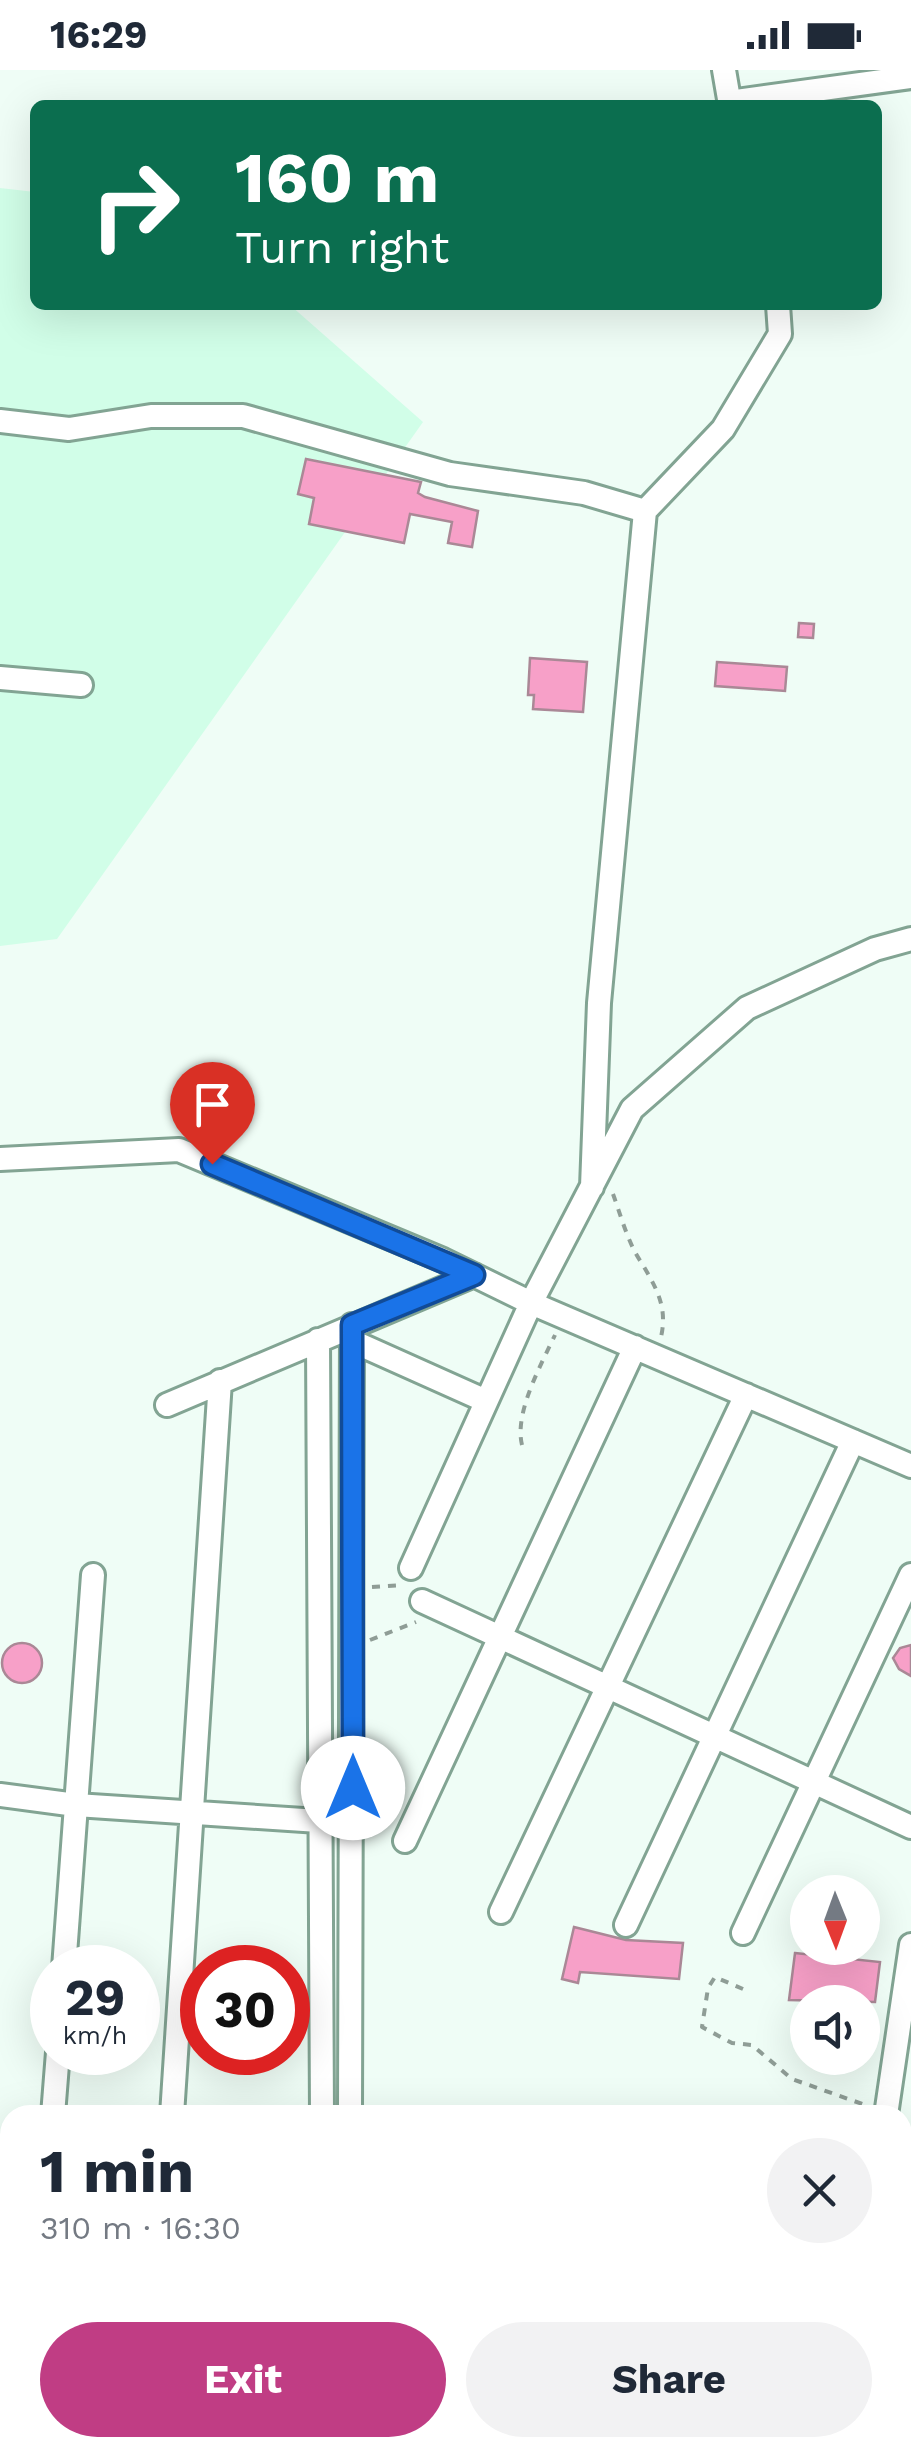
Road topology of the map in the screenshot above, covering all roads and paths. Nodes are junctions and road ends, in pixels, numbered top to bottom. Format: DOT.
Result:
graph roads {
  1 [pos="724,70"];
  2 [pos="911,77"];
  3 [pos="729,100"];
  4 [pos="750,100"];
  5 [pos="778,310"];
  6 [pos="0,421"];
  7 [pos="645,511"];
  8 [pos="0,678"];
  9 [pos="81,685"];
  10 [pos="911,940"];
  11 [pos="0,1159"];
  12 [pos="597,1177"];
  13 [pos="474,1275"];
  14 [pos="531,1302"];
  15 [pos="564,1316"];
  16 [pos="352,1333"];
  17 [pos="318,1340"];
  18 [pos="642,1350"];
  19 [pos="220,1381"];
  20 [pos="746,1395"];
  21 [pos="486,1401"];
  22 [pos="167,1404"];
  23 [pos="854,1441"];
  24 [pos="522,1445"];
  25 [pos="911,1466"];
  26 [pos="410,1568"];
  27 [pos="93,1575"];
  28 [pos="911,1576"];
  29 [pos="352,1588"];
  30 [pos="430,1605"];
  31 [pos="497,1636"];
  32 [pos="352,1649"];
  33 [pos="607,1686"];
  34 [pos="715,1736"];
  35 [pos="814,1782"];
  36 [pos="0,1795"];
  37 [pos="76,1805"];
  38 [pos="192,1813"];
  39 [pos="323,1822"];
  40 [pos="353,1823"];
  41 [pos="911,1827"];
  42 [pos="404,1840"];
  43 [pos="501,1912"];
  44 [pos="626,1925"];
  45 [pos="744,1934"];
  46 [pos="66,1945"];
  47 [pos="911,1946"];
  48 [pos="744,1989"];
  49 [pos="57,2075"];
  50 [pos="55,2105"];
  51 [pos="173,2105"];
  52 [pos="322,2105"];
  53 [pos="350,2105"];
  54 [pos="865,2105"];
  55 [pos="887,2105"];
  1 -- 3 [label="street"];
  2 -- 4 [label="street"];
  5 -- 7 [label="street"];
  6 -- 7 [label="street"];
  7 -- 12 [label="street"];
  8 -- 9 [label="street"];
  10 -- 12 [label="street"];
  11 -- 13 [label="street"];
  12 -- 14 [label="street"];
  12 -- 18 [label="path"];
  13 -- 14 [label="street"];
  13 -- 16 [label="street"];
  14 -- 15 [label="street"];
  14 -- 21 [label="street"];
  15 -- 18 [label="street"];
  15 -- 24 [label="path"];
  16 -- 17 [label="street"];
  16 -- 21 [label="street"];
  16 -- 29 [label="street"];
  17 -- 19 [label="street"];
  17 -- 39 [label="street"];
  18 -- 20 [label="street"];
  18 -- 31 [label="street"];
  19 -- 22 [label="street"];
  19 -- 38 [label="street"];
  20 -- 23 [label="street"];
  20 -- 33 [label="street"];
  21 -- 26 [label="street"];
  23 -- 25 [label="street"];
  23 -- 34 [label="street"];
  27 -- 37 [label="street"];
  28 -- 35 [label="street"];
  29 -- 30 [label="path"];
  29 -- 32 [label="street"];
  30 -- 31 [label="street"];
  30 -- 32 [label="path"];
  31 -- 33 [label="street"];
  31 -- 42 [label="street"];
  32 -- 40 [label="street"];
  33 -- 34 [label="street"];
  33 -- 43 [label="street"];
  34 -- 35 [label="street"];
  34 -- 44 [label="street"];
  35 -- 41 [label="street"];
  35 -- 45 [label="street"];
  36 -- 37 [label="street"];
  37 -- 38 [label="street"];
  37 -- 46 [label="street"];
  38 -- 39 [label="street"];
  38 -- 51 [label="street"];
  39 -- 40 [label="street"];
  39 -- 52 [label="street"];
  40 -- 53 [label="street"];
  47 -- 55 [label="street"];
  48 -- 54 [label="path"];
  49 -- 50 [label="street"];
}
